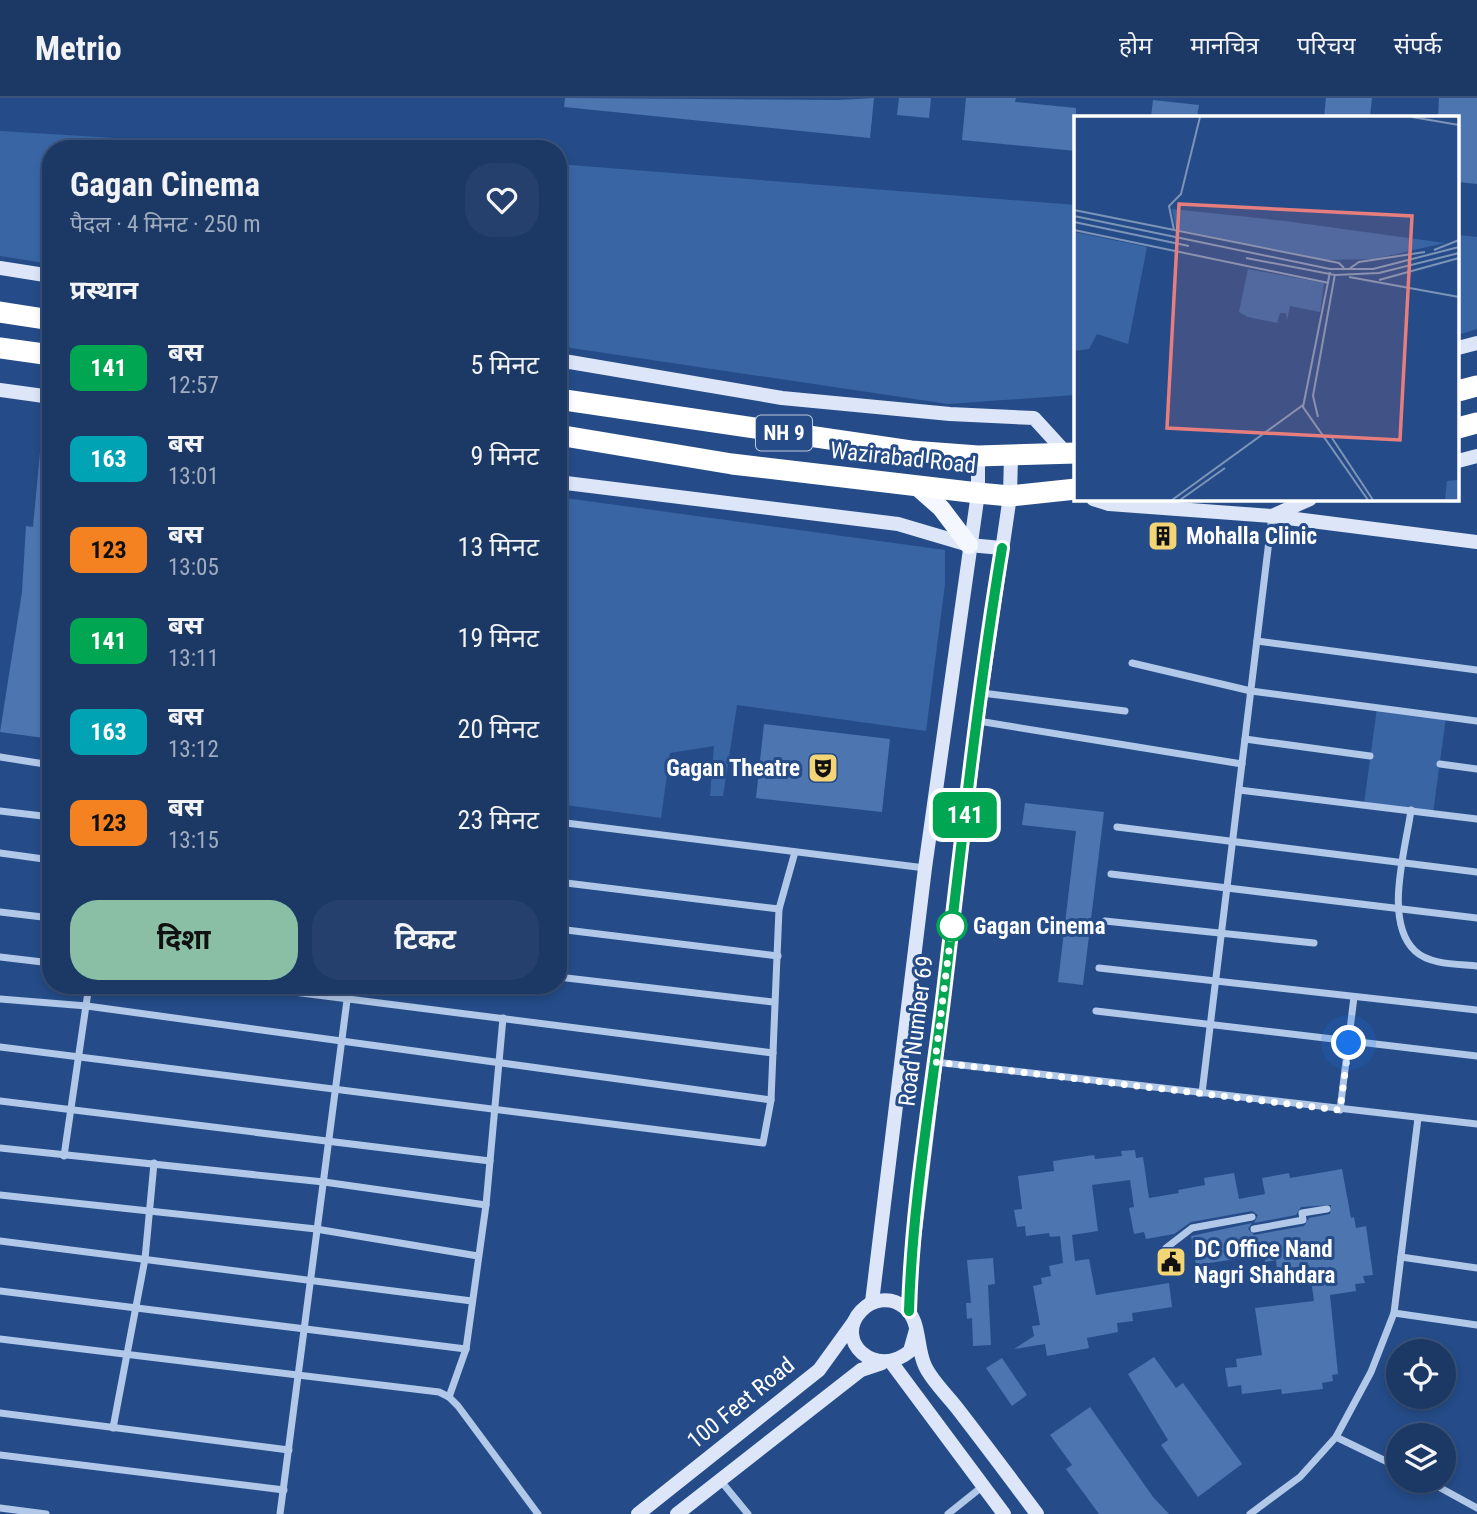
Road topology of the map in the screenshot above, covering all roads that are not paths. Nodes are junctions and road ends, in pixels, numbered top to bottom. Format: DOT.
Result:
graph roads {
  1 [pos="0,268"];
  2 [pos="42,275"];
  3 [pos="0,312"];
  4 [pos="42,319"];
  5 [pos="1477,343"];
  6 [pos="1460,347"];
  7 [pos="0,348"];
  8 [pos="42,354"];
  9 [pos="567,362"];
  10 [pos="1477,386"];
  11 [pos="0,390"];
  12 [pos="1460,390"];
  13 [pos="42,396"];
  14 [pos="567,400"];
  15 [pos="1477,423"];
  16 [pos="1460,427"];
  17 [pos="567,436"];
  18 [pos="1071,453"];
  19 [pos="978,456"];
  20 [pos="1011,456"];
  21 [pos="1477,456"];
  22 [pos="1460,460"];
  23 [pos="567,483"];
  24 [pos="916,486"];
  25 [pos="1074,489"];
  26 [pos="978,493"];
  27 [pos="1010,496"];
  28 [pos="1096,500"];
  29 [pos="1308,500"];
  30 [pos="1272,516"];
  31 [pos="1477,542"];
  32 [pos="969,545"];
  33 [pos="1002,548"];
  34 [pos="1257,641"];
  35 [pos="1132,663"];
  36 [pos="1477,670"];
  37 [pos="1251,691"];
  38 [pos="982,693"];
  39 [pos="1125,711"];
  40 [pos="977,721"];
  41 [pos="1477,721"];
  42 [pos="1245,739"];
  43 [pos="1370,756"];
  44 [pos="0,757"];
  45 [pos="42,764"];
  46 [pos="1242,764"];
  47 [pos="1440,764"];
  48 [pos="1477,769"];
  49 [pos="1239,790"];
  50 [pos="1412,810"];
  51 [pos="0,811"];
  52 [pos="42,816"];
  53 [pos="1477,819"];
  54 [pos="567,823"];
  55 [pos="1117,827"];
  56 [pos="1233,841"];
  57 [pos="795,852"];
  58 [pos="0,853"];
  59 [pos="42,859"];
  60 [pos="1404,864"];
  61 [pos="925,868"];
  62 [pos="1477,872"];
  63 [pos="1111,874"];
  64 [pos="567,883"];
  65 [pos="1227,888"];
  66 [pos="779,909"];
  67 [pos="1397,909"];
  68 [pos="0,912"];
  69 [pos="42,917"];
  70 [pos="1477,918"];
  71 [pos="1105,921"];
  72 [pos="567,930"];
  73 [pos="1222,933"];
  74 [pos="1314,943"];
  75 [pos="778,956"];
  76 [pos="0,957"];
  77 [pos="42,962"];
  78 [pos="1477,966"];
  79 [pos="1099,968"];
  80 [pos="567,978"];
  81 [pos="1216,981"];
  82 [pos="88,994"];
  83 [pos="313,994"];
  84 [pos="348,994"];
  85 [pos="1354,997"];
  86 [pos="347,998"];
  87 [pos="0,999"];
  88 [pos="773,1002"];
  89 [pos="87,1006"];
  90 [pos="1477,1010"];
  91 [pos="1096,1011"];
  92 [pos="503,1018"];
  93 [pos="1210,1026"];
  94 [pos="340,1043"];
  95 [pos="1349,1043"];
  96 [pos="0,1047"];
  97 [pos="773,1053"];
  98 [pos="81,1056"];
  99 [pos="1477,1056"];
  100 [pos="935,1062"];
  101 [pos="499,1064"];
  102 [pos="333,1089"];
  103 [pos="1202,1093"];
  104 [pos="771,1100"];
  105 [pos="0,1101"];
  106 [pos="495,1109"];
  107 [pos="72,1110"];
  108 [pos="1340,1110"];
  109 [pos="1418,1118"];
  110 [pos="1477,1124"];
  111 [pos="328,1144"];
  112 [pos="0,1148"];
  113 [pos="64,1156"];
  114 [pos="491,1161"];
  115 [pos="154,1163"];
  116 [pos="324,1182"];
  117 [pos="0,1195"];
  118 [pos="486,1205"];
  119 [pos="1327,1209"];
  120 [pos="147,1213"];
  121 [pos="1252,1217"];
  122 [pos="316,1229"];
  123 [pos="1254,1229"];
  124 [pos="0,1241"];
  125 [pos="1166,1248"];
  126 [pos="478,1256"];
  127 [pos="1401,1257"];
  128 [pos="145,1259"];
  129 [pos="1477,1268"];
  130 [pos="311,1279"];
  131 [pos="0,1291"];
  132 [pos="472,1301"];
  133 [pos="872,1303"];
  134 [pos="136,1306"];
  135 [pos="909,1311"];
  136 [pos="1394,1313"];
  137 [pos="858,1314"];
  138 [pos="1477,1325"];
  139 [pos="304,1328"];
  140 [pos="916,1330"];
  141 [pos="0,1339"];
  142 [pos="466,1349"];
  143 [pos="128,1354"];
  144 [pos="887,1362"];
  145 [pos="298,1377"];
  146 [pos="449,1397"];
  147 [pos="0,1413"];
  148 [pos="113,1428"];
  149 [pos="1336,1437"];
  150 [pos="289,1450"];
  151 [pos="0,1455"];
  152 [pos="1386,1461"];
  153 [pos="720,1480"];
  154 [pos="983,1486"];
  155 [pos="284,1490"];
  156 [pos="1450,1493"];
  157 [pos="0,1508"];
  158 [pos="1477,1508"];
  159 [pos="13,1512"];
  160 [pos="46,1514"];
  161 [pos="281,1514"];
  162 [pos="538,1514"];
  163 [pos="638,1514"];
  164 [pos="677,1514"];
  165 [pos="748,1514"];
  166 [pos="948,1514"];
  167 [pos="1004,1514"];
  168 [pos="1038,1514"];
  169 [pos="1250,1514"];
  1 -- 2 [label="main road"];
  3 -- 4 [label="highway"];
  5 -- 6 [label="main road"];
  7 -- 8 [label="highway"];
  9 -- 18 [label="main road"];
  10 -- 12 [label="highway"];
  11 -- 13 [label="main road"];
  14 -- 19 [label="highway, Wazirabad Road / NH 9"];
  15 -- 16 [label="highway"];
  17 -- 24 [label="highway, Wazirabad Road / NH 9"];
  18 -- 20 [label="highway, Wazirabad Road / NH 9"];
  19 -- 20 [label="highway, Wazirabad Road / NH 9"];
  19 -- 26 [label="main road, Road Number 69"];
  20 -- 27 [label="main road, Road Number 69"];
  21 -- 22 [label="main road"];
  23 -- 32 [label="main road"];
  24 -- 26 [label="highway, Wazirabad Road / NH 9"];
  24 -- 32 [label="main road"];
  25 -- 27 [label="highway, Wazirabad Road / NH 9"];
  26 -- 27 [label="highway, Wazirabad Road / NH 9"];
  26 -- 32 [label="main road, Road Number 69"];
  27 -- 33 [label="main road, Road Number 69"];
  28 -- 30 [label="main road"];
  29 -- 30 [label="main road"];
  30 -- 31 [label="main road"];
  30 -- 34 [label="street"];
  32 -- 33 [label="main road"];
  32 -- 61 [label="main road, Road Number 69"];
  33 -- 38 [label="main road, Road Number 69"];
  34 -- 36 [label="street"];
  34 -- 37 [label="street"];
  35 -- 37 [label="street"];
  37 -- 41 [label="street"];
  37 -- 42 [label="street"];
  38 -- 39 [label="street"];
  38 -- 40 [label="main road, Road Number 69"];
  40 -- 46 [label="street"];
  40 -- 100 [label="main road, Road Number 69"];
  42 -- 43 [label="street"];
  42 -- 46 [label="street"];
  44 -- 45 [label="street"];
  46 -- 49 [label="street"];
  47 -- 48 [label="street"];
  49 -- 50 [label="street"];
  49 -- 56 [label="street"];
  50 -- 53 [label="street"];
  50 -- 60 [label="street"];
  51 -- 52 [label="street"];
  54 -- 57 [label="street"];
  55 -- 56 [label="street"];
  56 -- 60 [label="street"];
  56 -- 65 [label="street"];
  57 -- 61 [label="street"];
  57 -- 66 [label="street"];
  58 -- 59 [label="street"];
  60 -- 62 [label="street"];
  60 -- 67 [label="street"];
  61 -- 133 [label="main road, Road Number 69"];
  63 -- 65 [label="street"];
  64 -- 66 [label="street"];
  65 -- 67 [label="street"];
  65 -- 73 [label="street"];
  66 -- 75 [label="street"];
  67 -- 70 [label="street"];
  67 -- 78 [label="street"];
  68 -- 69 [label="street"];
  71 -- 73 [label="street"];
  72 -- 75 [label="street"];
  73 -- 74 [label="street"];
  73 -- 81 [label="street"];
  75 -- 88 [label="street"];
  76 -- 77 [label="street"];
  79 -- 81 [label="street"];
  80 -- 88 [label="street"];
  81 -- 85 [label="street"];
  81 -- 93 [label="street"];
  82 -- 89 [label="street"];
  83 -- 86 [label="street"];
  84 -- 86 [label="street"];
  85 -- 90 [label="street"];
  85 -- 95 [label="street"];
  86 -- 92 [label="street"];
  86 -- 94 [label="street"];
  87 -- 89 [label="street"];
  88 -- 97 [label="street"];
  89 -- 94 [label="street"];
  89 -- 98 [label="street"];
  91 -- 93 [label="street"];
  92 -- 97 [label="street"];
  92 -- 101 [label="street"];
  93 -- 95 [label="street"];
  93 -- 103 [label="street"];
  94 -- 101 [label="street"];
  94 -- 102 [label="street"];
  95 -- 99 [label="street"];
  95 -- 108 [label="street"];
  96 -- 98 [label="street"];
  97 -- 104 [label="street"];
  98 -- 102 [label="street"];
  98 -- 107 [label="street"];
  100 -- 103 [label="street"];
  100 -- 135 [label="main road, Road Number 69"];
  101 -- 104 [label="street"];
  101 -- 106 [label="street"];
  102 -- 106 [label="street"];
  102 -- 111 [label="street"];
  103 -- 108 [label="street"];
  104 -- 106 [label="street"];
  105 -- 107 [label="street"];
  106 -- 114 [label="street"];
  107 -- 111 [label="street"];
  107 -- 113 [label="street"];
  108 -- 109 [label="street"];
  109 -- 110 [label="street"];
  109 -- 127 [label="street"];
  111 -- 114 [label="street"];
  111 -- 116 [label="street"];
  112 -- 113 [label="street"];
  113 -- 115 [label="street"];
  114 -- 118 [label="street"];
  115 -- 116 [label="street"];
  115 -- 120 [label="street"];
  116 -- 118 [label="street"];
  116 -- 122 [label="street"];
  117 -- 120 [label="street"];
  118 -- 126 [label="street"];
  119 -- 123 [label="street"];
  120 -- 122 [label="street"];
  120 -- 128 [label="street"];
  121 -- 125 [label="street"];
  122 -- 126 [label="street"];
  122 -- 130 [label="street"];
  124 -- 128 [label="street"];
  126 -- 132 [label="street"];
  127 -- 129 [label="street"];
  127 -- 136 [label="street"];
  128 -- 130 [label="street"];
  128 -- 134 [label="street"];
  130 -- 132 [label="street"];
  130 -- 139 [label="street"];
  131 -- 134 [label="street"];
  132 -- 142 [label="street"];
  133 -- 135 [label="main road"];
  133 -- 137 [label="main road"];
  134 -- 139 [label="street"];
  134 -- 143 [label="street"];
  135 -- 140 [label="main road"];
  136 -- 138 [label="street"];
  136 -- 149 [label="street"];
  137 -- 144 [label="main road"];
  137 -- 163 [label="main road, 100 Feet Road"];
  139 -- 142 [label="street"];
  139 -- 145 [label="street"];
  140 -- 144 [label="main road"];
  140 -- 168 [label="main road"];
  141 -- 143 [label="street"];
  142 -- 146 [label="street"];
  143 -- 145 [label="street"];
  143 -- 148 [label="street"];
  144 -- 153 [label="main road, 100 Feet Road"];
  144 -- 154 [label="main road"];
  145 -- 146 [label="street"];
  145 -- 150 [label="street"];
  146 -- 162 [label="street"];
  147 -- 148 [label="street"];
  148 -- 150 [label="street"];
  149 -- 152 [label="street"];
  149 -- 169 [label="street"];
  150 -- 155 [label="street"];
  151 -- 155 [label="street"];
  153 -- 164 [label="main road, 100 Feet Road"];
  153 -- 165 [label="street"];
  154 -- 166 [label="street"];
  154 -- 167 [label="main road"];
  155 -- 161 [label="street"];
  156 -- 158 [label="street"];
  157 -- 159 [label="street"];
  159 -- 160 [label="street"];
}
